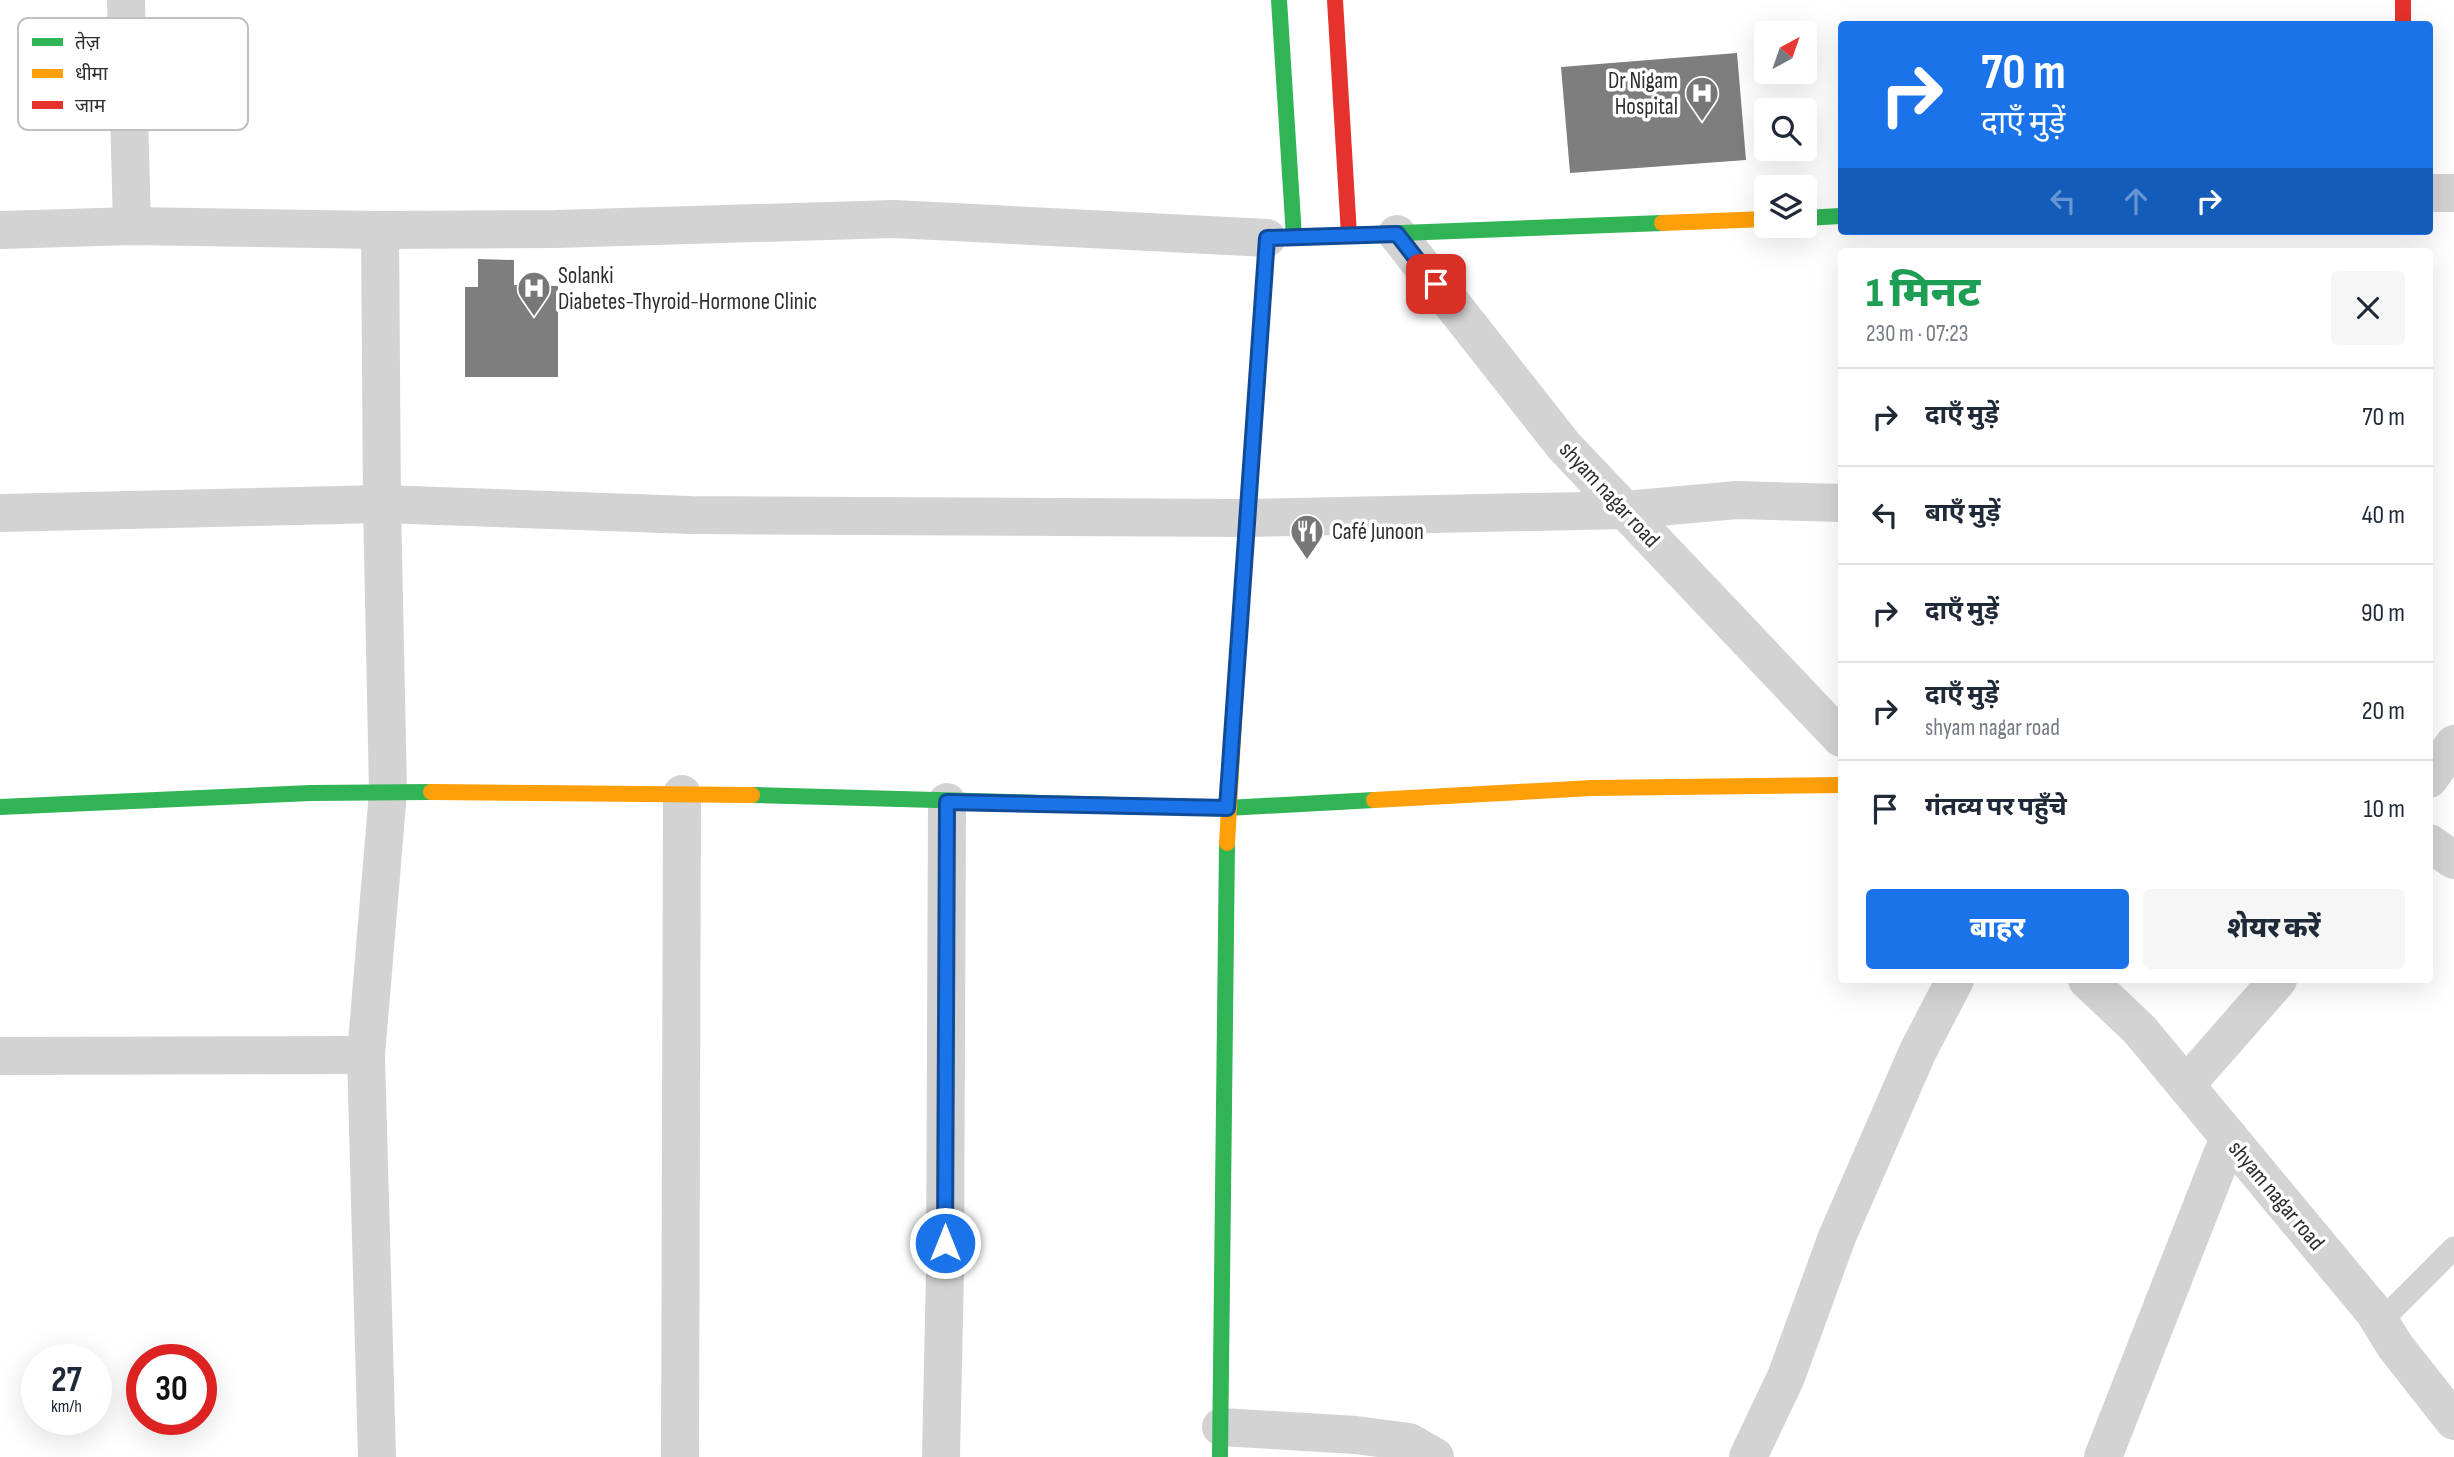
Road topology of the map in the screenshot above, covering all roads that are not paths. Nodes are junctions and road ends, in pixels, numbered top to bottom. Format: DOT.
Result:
graph roads {
  1 [pos="126,0"];
  2 [pos="1279,0"];
  3 [pos="1335,0"];
  4 [pos="2403,0"];
  5 [pos="126,18"];
  6 [pos="2403,21"];
  7 [pos="129,130"];
  8 [pos="2433,193"];
  9 [pos="2454,193"];
  10 [pos="1838,216"];
  11 [pos="1817,217"];
  12 [pos="1754,219"];
  13 [pos="132,226"];
  14 [pos="0,230"];
  15 [pos="380,230"];
  16 [pos="1397,234"];
  17 [pos="1349,235"];
  18 [pos="1280,238"];
  19 [pos="1838,503"];
  20 [pos="382,504"];
  21 [pos="1625,510"];
  22 [pos="0,513"];
  23 [pos="1247,517"];
  24 [pos="1838,735"];
  25 [pos="2454,744"];
  26 [pos="2433,773"];
  27 [pos="1838,785"];
  28 [pos="388,792"];
  29 [pos="682,794"];
  30 [pos="947,802"];
  31 [pos="0,807"];
  32 [pos="1227,808"];
  33 [pos="2433,846"];
  34 [pos="2454,860"];
  35 [pos="1953,983"];
  36 [pos="2090,983"];
  37 [pos="2275,983"];
  38 [pos="366,1055"];
  39 [pos="0,1056"];
  40 [pos="2186,1085"];
  41 [pos="2229,1137"];
  42 [pos="2454,1248"];
  43 [pos="2380,1322"];
  44 [pos="2454,1421"];
  45 [pos="1221,1442"];
  46 [pos="377,1457"];
  47 [pos="680,1457"];
  48 [pos="941,1457"];
  49 [pos="1435,1457"];
  50 [pos="1748,1457"];
  51 [pos="2103,1457"];
  1 -- 5 [label="street"];
  2 -- 18 [label="street"];
  3 -- 17 [label="street"];
  4 -- 6 [label="street"];
  7 -- 13 [label="street"];
  8 -- 9 [label="street"];
  10 -- 11 [label="street"];
  12 -- 16 [label="street"];
  13 -- 14 [label="street"];
  13 -- 15 [label="street"];
  15 -- 18 [label="street"];
  15 -- 20 [label="street"];
  16 -- 17 [label="street"];
  16 -- 21 [label="street, shyam nagar road"];
  17 -- 18 [label="street"];
  18 -- 23 [label="street"];
  19 -- 21 [label="street"];
  20 -- 22 [label="street"];
  20 -- 23 [label="street"];
  20 -- 28 [label="street"];
  21 -- 23 [label="street"];
  21 -- 24 [label="street, shyam nagar road"];
  23 -- 32 [label="street"];
  25 -- 26 [label="street"];
  27 -- 32 [label="street"];
  28 -- 29 [label="street"];
  28 -- 31 [label="street"];
  28 -- 38 [label="street"];
  29 -- 30 [label="street"];
  29 -- 47 [label="street"];
  30 -- 32 [label="street"];
  30 -- 48 [label="street"];
  32 -- 45 [label="street"];
  33 -- 34 [label="street"];
  35 -- 50 [label="street"];
  36 -- 40 [label="street, shyam nagar road"];
  37 -- 40 [label="street"];
  38 -- 39 [label="street"];
  38 -- 46 [label="street"];
  40 -- 41 [label="street, shyam nagar road"];
  41 -- 43 [label="street, shyam nagar road"];
  41 -- 51 [label="street"];
  42 -- 43 [label="lane"];
  43 -- 44 [label="street, shyam nagar road"];
  45 -- 49 [label="street"];
}
